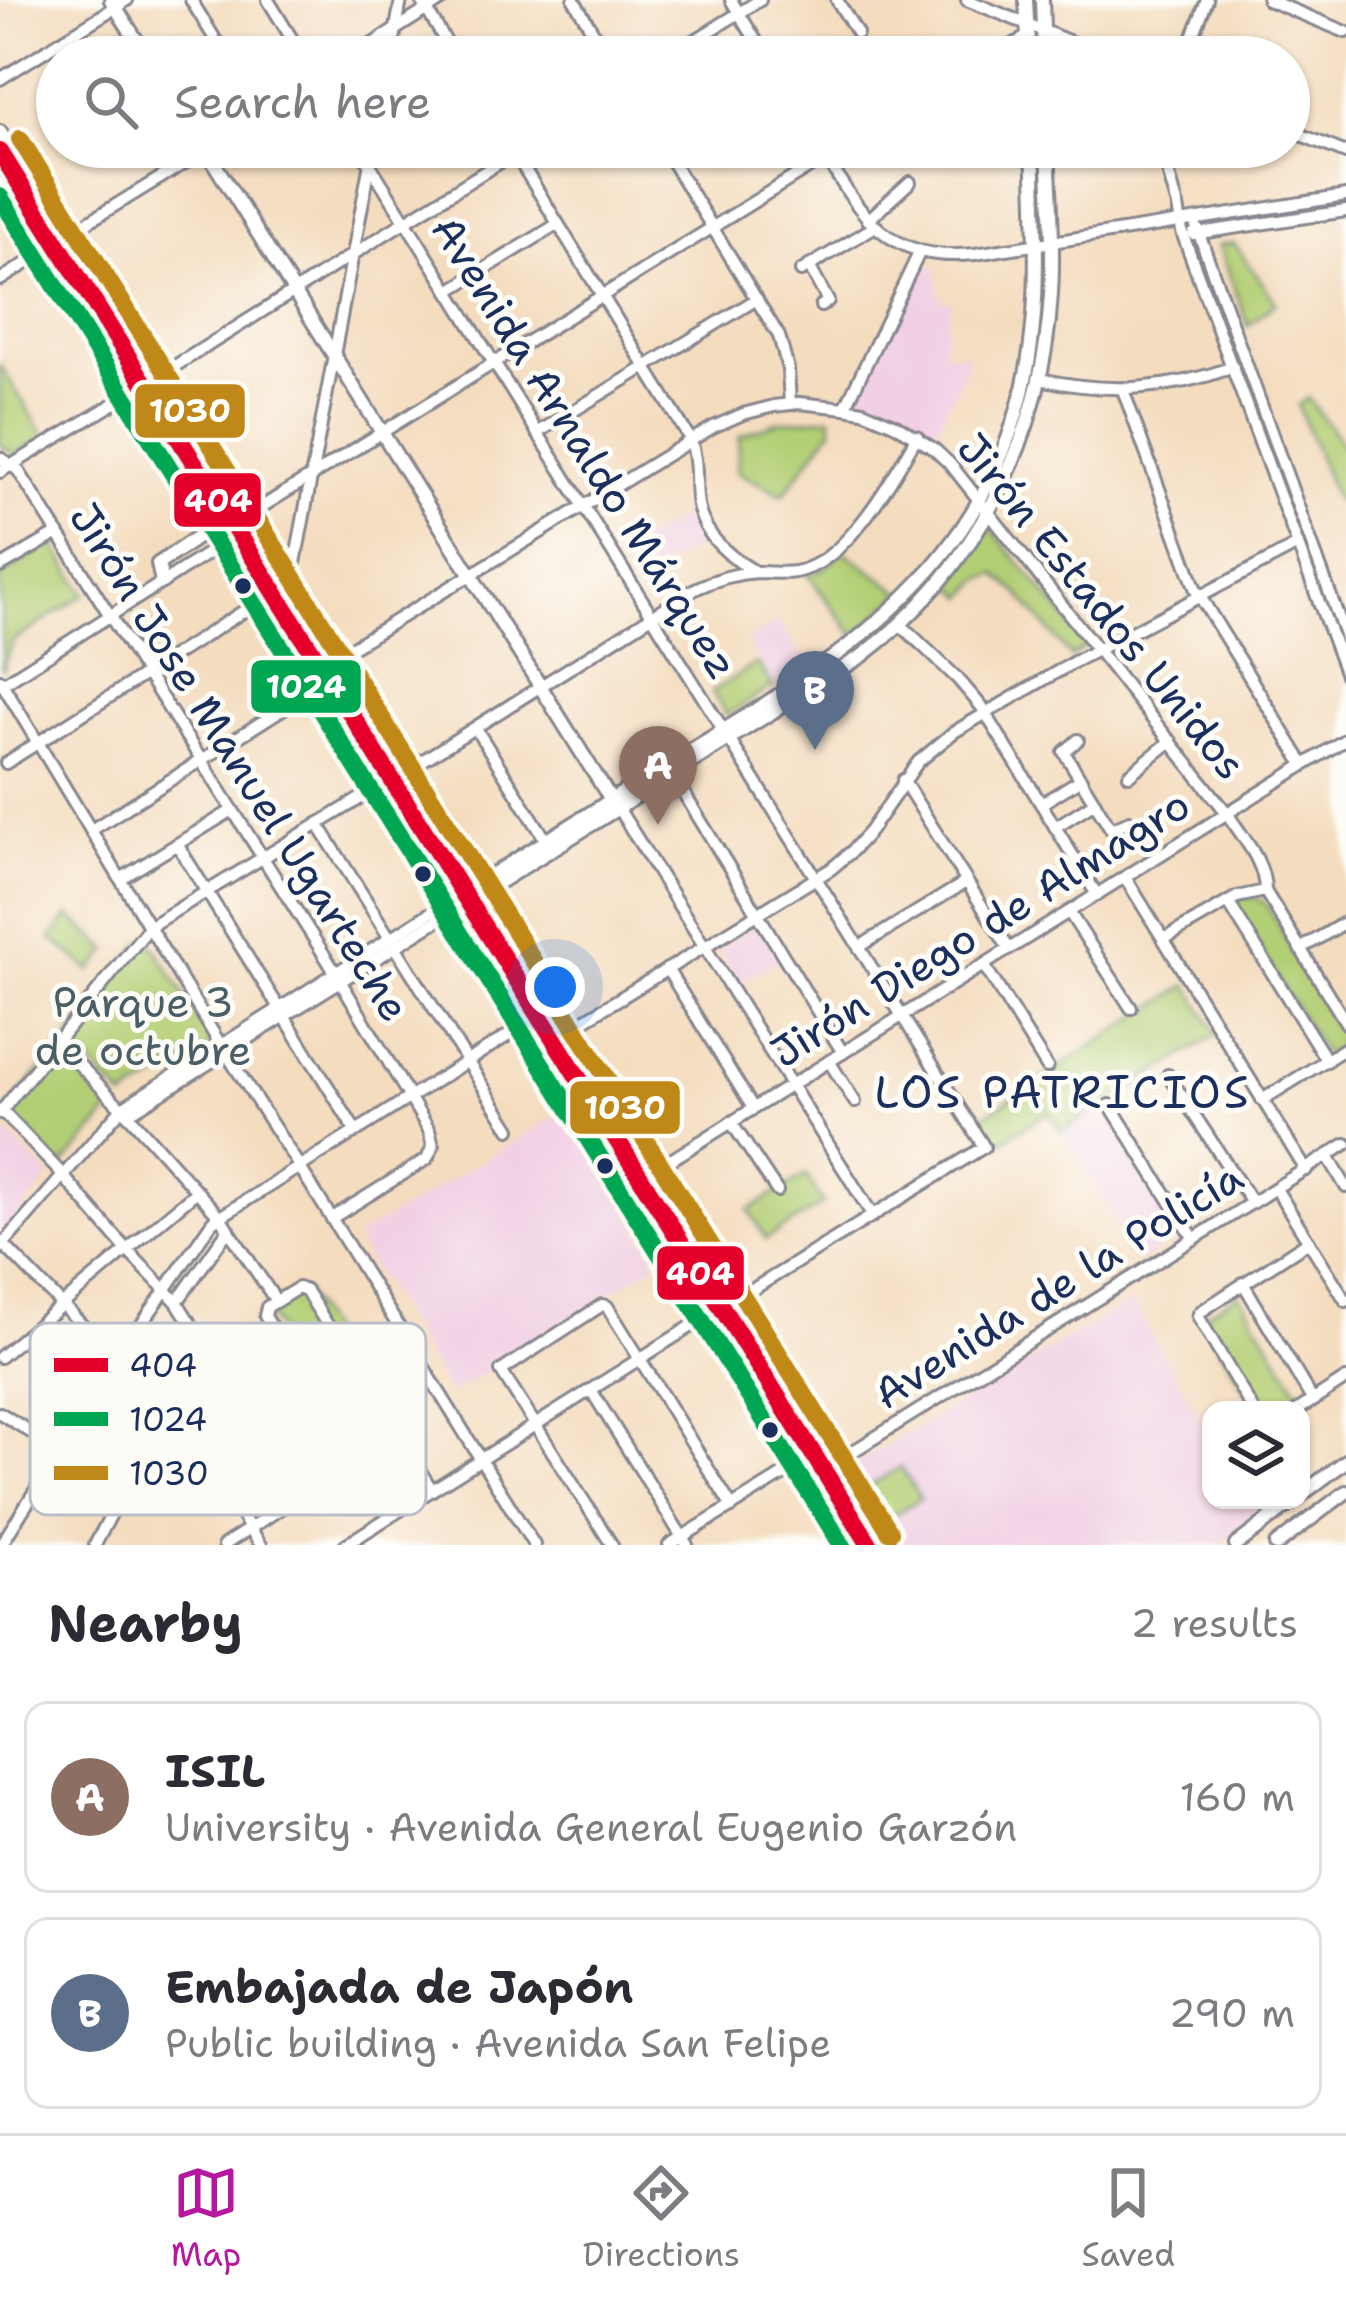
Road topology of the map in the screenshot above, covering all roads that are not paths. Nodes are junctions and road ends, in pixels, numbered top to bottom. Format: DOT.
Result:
graph roads {
  1 [pos="191,0"];
  2 [pos="268,0"];
  3 [pos="401,0"];
  4 [pos="442,0"];
  5 [pos="574,0"];
  6 [pos="732,0"];
  7 [pos="742,0"];
  8 [pos="760,0"];
  9 [pos="837,0"];
  10 [pos="967,0"];
  11 [pos="1026,0"];
  12 [pos="1042,0"];
  13 [pos="1207,0"];
  14 [pos="1268,0"];
  15 [pos="118,2"];
  16 [pos="424,5"];
  17 [pos="739,14"];
  18 [pos="396,30"];
  19 [pos="1028,31"];
  20 [pos="1043,31"];
  21 [pos="1346,32"];
  22 [pos="857,33"];
  23 [pos="66,36"];
  24 [pos="136,36"];
  25 [pos="213,36"];
  26 [pos="290,36"];
  27 [pos="386,36"];
  28 [pos="395,36"];
  29 [pos="442,36"];
  30 [pos="595,36"];
  31 [pos="703,36"];
  32 [pos="753,36"];
  33 [pos="1021,36"];
  34 [pos="1028,36"];
  35 [pos="1043,36"];
  36 [pos="1056,36"];
  37 [pos="1193,36"];
  38 [pos="36,56"];
  39 [pos="0,79"];
  40 [pos="0,132"];
  41 [pos="1310,138"];
  42 [pos="1346,153"];
  43 [pos="175,168"];
  44 [pos="219,168"];
  45 [pos="369,168"];
  46 [pos="372,168"];
  47 [pos="487,168"];
  48 [pos="527,168"];
  49 [pos="676,168"];
  50 [pos="800,168"];
  51 [pos="834,168"];
  52 [pos="1035,168"];
  53 [pos="1047,168"];
  54 [pos="1168,168"];
  55 [pos="26,173"];
  56 [pos="910,182"];
  57 [pos="0,184"];
  58 [pos="1346,196"];
  59 [pos="32,203"];
  60 [pos="1256,210"];
  61 [pos="1346,211"];
  62 [pos="405,221"];
  63 [pos="558,224"];
  64 [pos="871,224"];
  65 [pos="1258,224"];
  66 [pos="1196,227"];
  67 [pos="712,228"];
  68 [pos="1181,229"];
  69 [pos="65,236"];
  70 [pos="1044,244"];
  71 [pos="920,250"];
  72 [pos="43,253"];
  73 [pos="352,255"];
  74 [pos="0,280"];
  75 [pos="294,291"];
  76 [pos="449,291"];
  77 [pos="601,296"];
  78 [pos="757,299"];
  79 [pos="821,306"];
  80 [pos="334,355"];
  81 [pos="493,362"];
  82 [pos="645,367"];
  83 [pos="1233,368"];
  84 [pos="1040,380"];
  85 [pos="151,381"];
  86 [pos="1123,390"];
  87 [pos="130,394"];
  88 [pos="790,404"];
  89 [pos="845,408"];
  90 [pos="383,433"];
  91 [pos="537,433"];
  92 [pos="917,436"];
  93 [pos="690,439"];
  94 [pos="0,458"];
  95 [pos="1282,460"];
  96 [pos="13,464"];
  97 [pos="1269,464"];
  98 [pos="0,472"];
  99 [pos="310,479"];
  100 [pos="980,499"];
  101 [pos="581,505"];
  102 [pos="989,512"];
  103 [pos="239,521"];
  104 [pos="211,528"];
  105 [pos="58,533"];
  106 [pos="221,544"];
  107 [pos="1298,545"];
  108 [pos="0,567"];
  109 [pos="757,572"];
  110 [pos="472,574"];
  111 [pos="162,582"];
  112 [pos="288,598"];
  113 [pos="1200,598"];
  114 [pos="258,602"];
  115 [pos="110,616"];
  116 [pos="651,618"];
  117 [pos="901,626"];
  118 [pos="281,638"];
  119 [pos="1346,638"];
  120 [pos="1098,650"];
  121 [pos="1343,655"];
  122 [pos="328,662"];
  123 [pos="146,674"];
  124 [pos="1346,675"];
  125 [pos="1,683"];
  126 [pos="542,687"];
  127 [pos="314,689"];
  128 [pos="984,713"];
  129 [pos="476,729"];
  130 [pos="727,735"];
  131 [pos="1078,740"];
  132 [pos="1346,740"];
  133 [pos="1171,741"];
  134 [pos="38,742"];
  135 [pos="200,760"];
  136 [pos="6,763"];
  137 [pos="1304,766"];
  138 [pos="672,774"];
  139 [pos="1130,775"];
  140 [pos="398,776"];
  141 [pos="1081,779"];
  142 [pos="903,780"];
  143 [pos="376,789"];
  144 [pos="1095,802"];
  145 [pos="614,804"];
  146 [pos="1040,804"];
  147 [pos="232,811"];
  148 [pos="1227,813"];
  149 [pos="1129,821"];
  150 [pos="317,824"];
  151 [pos="1055,826"];
  152 [pos="93,830"];
  153 [pos="546,841"];
  154 [pos="177,844"];
  155 [pos="261,858"];
  156 [pos="451,859"];
  157 [pos="1125,877"];
  158 [pos="122,878"];
  159 [pos="496,878"];
  160 [pos="817,878"];
  161 [pos="967,882"];
  162 [pos="1265,891"];
  163 [pos="206,892"];
  164 [pos="473,893"];
  165 [pos="1097,895"];
  166 [pos="1228,902"];
  167 [pos="449,907"];
  168 [pos="1069,912"];
  169 [pos="757,914"];
  170 [pos="1346,922"];
  171 [pos="150,926"];
  172 [pos="496,930"];
  173 [pos="1164,939"];
  174 [pos="392,943"];
  175 [pos="705,946"];
  176 [pos="860,947"];
  177 [pos="1009,949"];
  178 [pos="1300,949"];
  179 [pos="985,964"];
  180 [pos="667,969"];
  181 [pos="337,977"];
  182 [pos="1131,1008"];
  183 [pos="281,1012"];
  184 [pos="902,1016"];
  185 [pos="1346,1023"];
  186 [pos="523,1026"];
  187 [pos="560,1035"];
  188 [pos="57,1042"];
  189 [pos="223,1048"];
  190 [pos="843,1053"];
  191 [pos="1339,1056"];
  192 [pos="465,1061"];
  193 [pos="829,1061"];
  194 [pos="1047,1067"];
  195 [pos="1168,1075"];
  196 [pos="791,1085"];
  197 [pos="410,1096"];
  198 [pos="1262,1100"];
  199 [pos="855,1102"];
  200 [pos="1109,1105"];
  201 [pos="753,1108"];
  202 [pos="124,1111"];
  203 [pos="1,1112"];
  204 [pos="731,1122"];
  205 [pos="510,1129"];
  206 [pos="355,1130"];
  207 [pos="1346,1144"];
  208 [pos="1328,1156"];
  209 [pos="299,1166"];
  210 [pos="1306,1170"];
  211 [pos="650,1173"];
  212 [pos="62,1175"];
  213 [pos="1346,1187"];
  214 [pos="1276,1189"];
  215 [pos="196,1191"];
  216 [pos="777,1191"];
  217 [pos="1252,1203"];
  218 [pos="220,1216"];
  219 [pos="873,1216"];
  220 [pos="332,1218"];
  221 [pos="230,1229"];
  222 [pos="1194,1239"];
  223 [pos="1309,1241"];
  224 [pos="1,1244"];
  225 [pos="126,1249"];
  226 [pos="1243,1283"];
  227 [pos="166,1289"];
  228 [pos="1344,1294"];
  229 [pos="276,1301"];
  230 [pos="177,1302"];
  231 [pos="62,1303"];
  232 [pos="729,1304"];
  233 [pos="706,1317"];
  234 [pos="39,1323"];
  235 [pos="81,1323"];
  236 [pos="143,1323"];
  237 [pos="190,1323"];
  238 [pos="269,1323"];
  239 [pos="326,1323"];
  240 [pos="396,1323"];
  241 [pos="30,1331"];
  242 [pos="0,1357"];
  243 [pos="640,1360"];
  244 [pos="426,1371"];
  245 [pos="1346,1379"];
  246 [pos="591,1390"];
  247 [pos="1248,1401"];
  248 [pos="1312,1401"];
  249 [pos="0,1413"];
  250 [pos="535,1424"];
  251 [pos="30,1432"];
  252 [pos="480,1459"];
  253 [pos="1346,1461"];
  254 [pos="831,1465"];
  255 [pos="800,1466"];
  256 [pos="426,1480"];
  257 [pos="812,1486"];
  258 [pos="1310,1489"];
  259 [pos="432,1490"];
  260 [pos="1346,1492"];
  261 [pos="426,1494"];
  262 [pos="30,1498"];
  263 [pos="732,1507"];
  264 [pos="1284,1509"];
  265 [pos="111,1515"];
  266 [pos="242,1515"];
  267 [pos="271,1515"];
  268 [pos="394,1515"];
  269 [pos="251,1528"];
  270 [pos="1247,1539"];
  271 [pos="684,1541"];
  272 [pos="352,1543"];
  273 [pos="1,1545"];
  274 [pos="95,1545"];
  275 [pos="224,1545"];
  276 [pos="261,1545"];
  277 [pos="533,1545"];
  278 [pos="612,1545"];
  279 [pos="669,1545"];
  280 [pos="848,1545"];
  281 [pos="882,1545"];
  282 [pos="1273,1545"];
  1 -- 25 [label="street"];
  2 -- 26 [label="street"];
  3 -- 18 [label="street"];
  4 -- 16 [label="street"];
  5 -- 30 [label="street"];
  6 -- 7 [label="street"];
  6 -- 17 [label="street"];
  8 -- 17 [label="street"];
  9 -- 22 [label="street"];
  10 -- 19 [label="street"];
  11 -- 19 [label="main road"];
  12 -- 20 [label="main road"];
  13 -- 37 [label="street"];
  14 -- 21 [label="street"];
  15 -- 23 [label="street"];
  15 -- 24 [label="main road"];
  16 -- 18 [label="street"];
  16 -- 29 [label="street"];
  17 -- 31 [label="street"];
  17 -- 32 [label="street"];
  18 -- 27 [label="street"];
  18 -- 28 [label="street"];
  19 -- 20 [label="street"];
  19 -- 33 [label="street"];
  19 -- 34 [label="main road"];
  20 -- 35 [label="main road"];
  20 -- 36 [label="street"];
  38 -- 39 [label="street"];
  40 -- 55 [label="main road"];
  41 -- 42 [label="street"];
  43 -- 69 [label="street"];
  44 -- 75 [label="main road"];
  45 -- 73 [label="street"];
  46 -- 62 [label="street, Avenida Arnaldo Márquez"];
  47 -- 62 [label="street"];
  48 -- 63 [label="street"];
  49 -- 67 [label="street"];
  50 -- 67 [label="street"];
  51 -- 64 [label="street"];
  52 -- 70 [label="main road"];
  53 -- 70 [label="main road"];
  54 -- 68 [label="street"];
  55 -- 59 [label="main road"];
  55 -- 69 [label="main road"];
  56 -- 64 [label="street"];
  57 -- 72 [label="main road"];
  58 -- 60 [label="street"];
  60 -- 65 [label="street"];
  60 -- 66 [label="street"];
  61 -- 65 [label="street"];
  62 -- 73 [label="street"];
  62 -- 76 [label="street, Avenida Arnaldo Márquez"];
  63 -- 76 [label="street"];
  63 -- 77 [label="street"];
  64 -- 71 [label="street"];
  64 -- 79 [label="street"];
  65 -- 66 [label="street"];
  66 -- 68 [label="street"];
  66 -- 95 [label="street"];
  67 -- 77 [label="street"];
  67 -- 78 [label="street"];
  68 -- 70 [label="street"];
  68 -- 83 [label="street"];
  69 -- 85 [label="main road"];
  70 -- 71 [label="street"];
  70 -- 84 [label="main road"];
  70 -- 100 [label="main road"];
  71 -- 89 [label="street"];
  72 -- 74 [label="street"];
  72 -- 87 [label="main road"];
  73 -- 75 [label="street"];
  73 -- 80 [label="street"];
  75 -- 80 [label="main road"];
  75 -- 85 [label="street"];
  76 -- 81 [label="street, Avenida Arnaldo Márquez"];
  77 -- 81 [label="street"];
  77 -- 82 [label="street"];
  78 -- 82 [label="street"];
  78 -- 88 [label="street"];
  80 -- 90 [label="main road"];
  80 -- 99 [label="street"];
  81 -- 90 [label="street"];
  81 -- 91 [label="street, Avenida Arnaldo Márquez"];
  82 -- 91 [label="street"];
  82 -- 93 [label="street"];
  83 -- 86 [label="street"];
  83 -- 97 [label="street"];
  84 -- 86 [label="street"];
  84 -- 102 [label="main road"];
  85 -- 103 [label="main road"];
  86 -- 113 [label="street"];
  87 -- 96 [label="street"];
  87 -- 104 [label="main road"];
  88 -- 89 [label="street, Jirón Estados Unidos"];
  88 -- 93 [label="street, Jirón Estados Unidos"];
  89 -- 92 [label="street, Jirón Estados Unidos"];
  90 -- 99 [label="street"];
  90 -- 110 [label="main road"];
  91 -- 101 [label="street, Avenida Arnaldo Márquez"];
  92 -- 100 [label="street, Jirón Estados Unidos"];
  92 -- 109 [label="street"];
  93 -- 101 [label="street, Jirón Estados Unidos"];
  93 -- 109 [label="street"];
  94 -- 96 [label="street"];
  95 -- 97 [label="street"];
  95 -- 119 [label="street"];
  96 -- 98 [label="street"];
  96 -- 105 [label="street, Jirón Jose Manuel Ugarteche"];
  97 -- 107 [label="street"];
  99 -- 103 [label="street"];
  99 -- 112 [label="street"];
  100 -- 102 [label="street, Jirón Estados Unidos"];
  100 -- 130 [label="main road"];
  101 -- 110 [label="street, Jirón Estados Unidos"];
  101 -- 116 [label="street, Avenida Arnaldo Márquez"];
  102 -- 117 [label="main road"];
  102 -- 120 [label="street, Jirón Estados Unidos"];
  103 -- 112 [label="main road"];
  104 -- 106 [label="main road"];
  104 -- 111 [label="main road"];
  105 -- 108 [label="street"];
  105 -- 115 [label="street, Jirón Jose Manuel Ugarteche"];
  106 -- 111 [label="street"];
  106 -- 114 [label="main road"];
  107 -- 113 [label="street"];
  107 -- 121 [label="street"];
  109 -- 116 [label="street"];
  110 -- 122 [label="street, Jirón Estados Unidos"];
  110 -- 126 [label="main road"];
  111 -- 115 [label="street"];
  112 -- 118 [label="street"];
  112 -- 122 [label="main road"];
  113 -- 120 [label="street"];
  113 -- 137 [label="street"];
  114 -- 118 [label="main road"];
  114 -- 123 [label="street"];
  115 -- 123 [label="street, Jirón Jose Manuel Ugarteche"];
  115 -- 125 [label="street"];
  116 -- 126 [label="street"];
  116 -- 130 [label="street, Avenida Arnaldo Márquez"];
  117 -- 128 [label="street"];
  117 -- 130 [label="main road"];
  118 -- 127 [label="main road"];
  120 -- 128 [label="street"];
  120 -- 133 [label="street, Jirón Estados Unidos"];
  121 -- 124 [label="street"];
  122 -- 140 [label="main road"];
  123 -- 134 [label="street"];
  123 -- 135 [label="street, Jirón Jose Manuel Ugarteche"];
  125 -- 134 [label="street"];
  126 -- 129 [label="street"];
  126 -- 145 [label="main road"];
  127 -- 135 [label="street"];
  127 -- 143 [label="main road"];
  128 -- 142 [label="street"];
  128 -- 146 [label="street"];
  129 -- 140 [label="street"];
  129 -- 153 [label="street"];
  130 -- 138 [label="main road"];
  130 -- 145 [label="main road"];
  130 -- 160 [label="street, Avenida Arnaldo Márquez"];
  131 -- 141 [label="street"];
  132 -- 137 [label="street, Jirón Diego de Almagro"];
  133 -- 139 [label="street"];
  133 -- 148 [label="street, Jirón Estados Unidos"];
  134 -- 136 [label="street"];
  134 -- 152 [label="street"];
  135 -- 147 [label="street, Jirón Jose Manuel Ugarteche"];
  135 -- 152 [label="street"];
  137 -- 148 [label="street, Jirón Diego de Almagro"];
  138 -- 145 [label="main road"];
  138 -- 169 [label="street"];
  140 -- 156 [label="main road"];
  141 -- 144 [label="street"];
  141 -- 146 [label="street"];
  142 -- 160 [label="street"];
  142 -- 161 [label="street"];
  143 -- 150 [label="street"];
  143 -- 167 [label="main road"];
  144 -- 149 [label="street"];
  144 -- 151 [label="street"];
  145 -- 153 [label="main road"];
  145 -- 159 [label="main road"];
  145 -- 175 [label="street"];
  146 -- 151 [label="street"];
  147 -- 154 [label="street"];
  147 -- 155 [label="street, Jirón Jose Manuel Ugarteche"];
  148 -- 157 [label="street, Jirón Diego de Almagro"];
  148 -- 162 [label="street, Jirón Estados Unidos"];
  150 -- 155 [label="street"];
  150 -- 174 [label="street"];
  151 -- 165 [label="street"];
  152 -- 158 [label="street"];
  153 -- 159 [label="main road"];
  154 -- 158 [label="street"];
  154 -- 163 [label="street"];
  155 -- 163 [label="street"];
  155 -- 181 [label="street, Jirón Jose Manuel Ugarteche"];
  156 -- 159 [label="main road"];
  156 -- 164 [label="main road"];
  157 -- 165 [label="street, Jirón Diego de Almagro"];
  157 -- 173 [label="street"];
  158 -- 171 [label="street"];
  159 -- 164 [label="main road"];
  159 -- 172 [label="main road"];
  160 -- 169 [label="street"];
  160 -- 176 [label="street, Avenida Arnaldo Márquez"];
  161 -- 176 [label="street"];
  161 -- 177 [label="street"];
  162 -- 166 [label="street"];
  162 -- 178 [label="street, Jirón Estados Unidos"];
  163 -- 171 [label="street"];
  163 -- 183 [label="street"];
  164 -- 167 [label="main road"];
  164 -- 172 [label="main road"];
  165 -- 168 [label="street, Jirón Diego de Almagro"];
  166 -- 173 [label="street"];
  166 -- 191 [label="street"];
  167 -- 174 [label="street"];
  167 -- 186 [label="main road"];
  168 -- 177 [label="street, Jirón Diego de Almagro"];
  168 -- 182 [label="street"];
  169 -- 175 [label="street"];
  169 -- 190 [label="street"];
  170 -- 178 [label="street"];
  171 -- 188 [label="street"];
  171 -- 189 [label="street"];
  172 -- 187 [label="main road"];
  173 -- 198 [label="street"];
  174 -- 181 [label="street"];
  174 -- 192 [label="street"];
  175 -- 180 [label="street"];
  175 -- 196 [label="street"];
  176 -- 184 [label="street, Avenida Arnaldo Márquez"];
  177 -- 179 [label="street, Jirón Diego de Almagro"];
  178 -- 185 [label="street, Jirón Estados Unidos"];
  179 -- 184 [label="street, Jirón Diego de Almagro"];
  179 -- 194 [label="street"];
  180 -- 187 [label="street"];
  180 -- 201 [label="street"];
  181 -- 183 [label="street"];
  181 -- 197 [label="street, Jirón Jose Manuel Ugarteche"];
  183 -- 189 [label="street"];
  183 -- 206 [label="street"];
  184 -- 190 [label="street, Jirón Diego de Almagro"];
  184 -- 219 [label="street, Avenida Arnaldo Márquez"];
  186 -- 192 [label="street"];
  186 -- 233 [label="main road"];
  187 -- 211 [label="main road"];
  188 -- 202 [label="street"];
  188 -- 203 [label="street"];
  189 -- 202 [label="street"];
  189 -- 209 [label="street"];
  190 -- 193 [label="street, Jirón Diego de Almagro"];
  191 -- 198 [label="street"];
  192 -- 197 [label="street"];
  192 -- 205 [label="street"];
  193 -- 196 [label="street, Jirón Diego de Almagro"];
  193 -- 199 [label="street"];
  195 -- 217 [label="street"];
  196 -- 201 [label="street, Jirón Diego de Almagro"];
  196 -- 219 [label="street"];
  197 -- 206 [label="street"];
  197 -- 220 [label="street, Jirón Jose Manuel Ugarteche"];
  198 -- 210 [label="street"];
  200 -- 222 [label="street"];
  201 -- 204 [label="street, Jirón Diego de Almagro"];
  202 -- 212 [label="street"];
  202 -- 215 [label="street"];
  203 -- 212 [label="street"];
  204 -- 211 [label="street, Jirón Diego de Almagro"];
  204 -- 216 [label="street"];
  206 -- 209 [label="street"];
  207 -- 208 [label="street, Avenida de la Policía"];
  208 -- 210 [label="street, Avenida de la Policía"];
  208 -- 213 [label="street"];
  209 -- 218 [label="street"];
  209 -- 220 [label="street"];
  210 -- 214 [label="street, Avenida de la Policía"];
  211 -- 232 [label="main road"];
  212 -- 224 [label="street"];
  212 -- 225 [label="street"];
  214 -- 217 [label="street, Avenida de la Policía"];
  214 -- 223 [label="street"];
  215 -- 218 [label="street"];
  215 -- 225 [label="street"];
  217 -- 222 [label="street, Avenida de la Policía"];
  218 -- 221 [label="street"];
  218 -- 227 [label="street"];
  219 -- 232 [label="street"];
  220 -- 240 [label="street"];
  221 -- 229 [label="street"];
  221 -- 230 [label="street"];
  222 -- 254 [label="street, Avenida de la Policía"];
  223 -- 226 [label="street"];
  223 -- 228 [label="street"];
  224 -- 231 [label="street"];
  225 -- 227 [label="street"];
  225 -- 231 [label="street"];
  226 -- 247 [label="street"];
  226 -- 248 [label="street"];
  227 -- 230 [label="street"];
  227 -- 236 [label="street"];
  229 -- 238 [label="street"];
  229 -- 239 [label="street"];
  230 -- 237 [label="street"];
  231 -- 234 [label="street"];
  231 -- 235 [label="street"];
  232 -- 254 [label="main road"];
  233 -- 243 [label="street"];
  233 -- 255 [label="main road"];
  241 -- 242 [label="street"];
  243 -- 246 [label="street"];
  243 -- 250 [label="street"];
  243 -- 263 [label="street"];
  244 -- 252 [label="street"];
  245 -- 248 [label="street"];
  246 -- 250 [label="street"];
  246 -- 271 [label="street"];
  249 -- 251 [label="street"];
  250 -- 252 [label="street"];
  250 -- 278 [label="street"];
  252 -- 259 [label="street"];
  252 -- 277 [label="street"];
  253 -- 258 [label="main road"];
  254 -- 255 [label="street"];
  254 -- 257 [label="street"];
  254 -- 281 [label="main road"];
  255 -- 257 [label="main road"];
  255 -- 263 [label="street"];
  256 -- 259 [label="street"];
  257 -- 280 [label="main road"];
  259 -- 261 [label="street"];
  260 -- 282 [label="main road"];
  262 -- 273 [label="street"];
  263 -- 271 [label="street"];
  264 -- 270 [label="main road"];
  265 -- 274 [label="street"];
  266 -- 269 [label="street"];
  267 -- 269 [label="street"];
  268 -- 272 [label="street"];
  269 -- 275 [label="street"];
  269 -- 276 [label="street"];
  270 -- 282 [label="main road"];
  271 -- 279 [label="street"];
}
